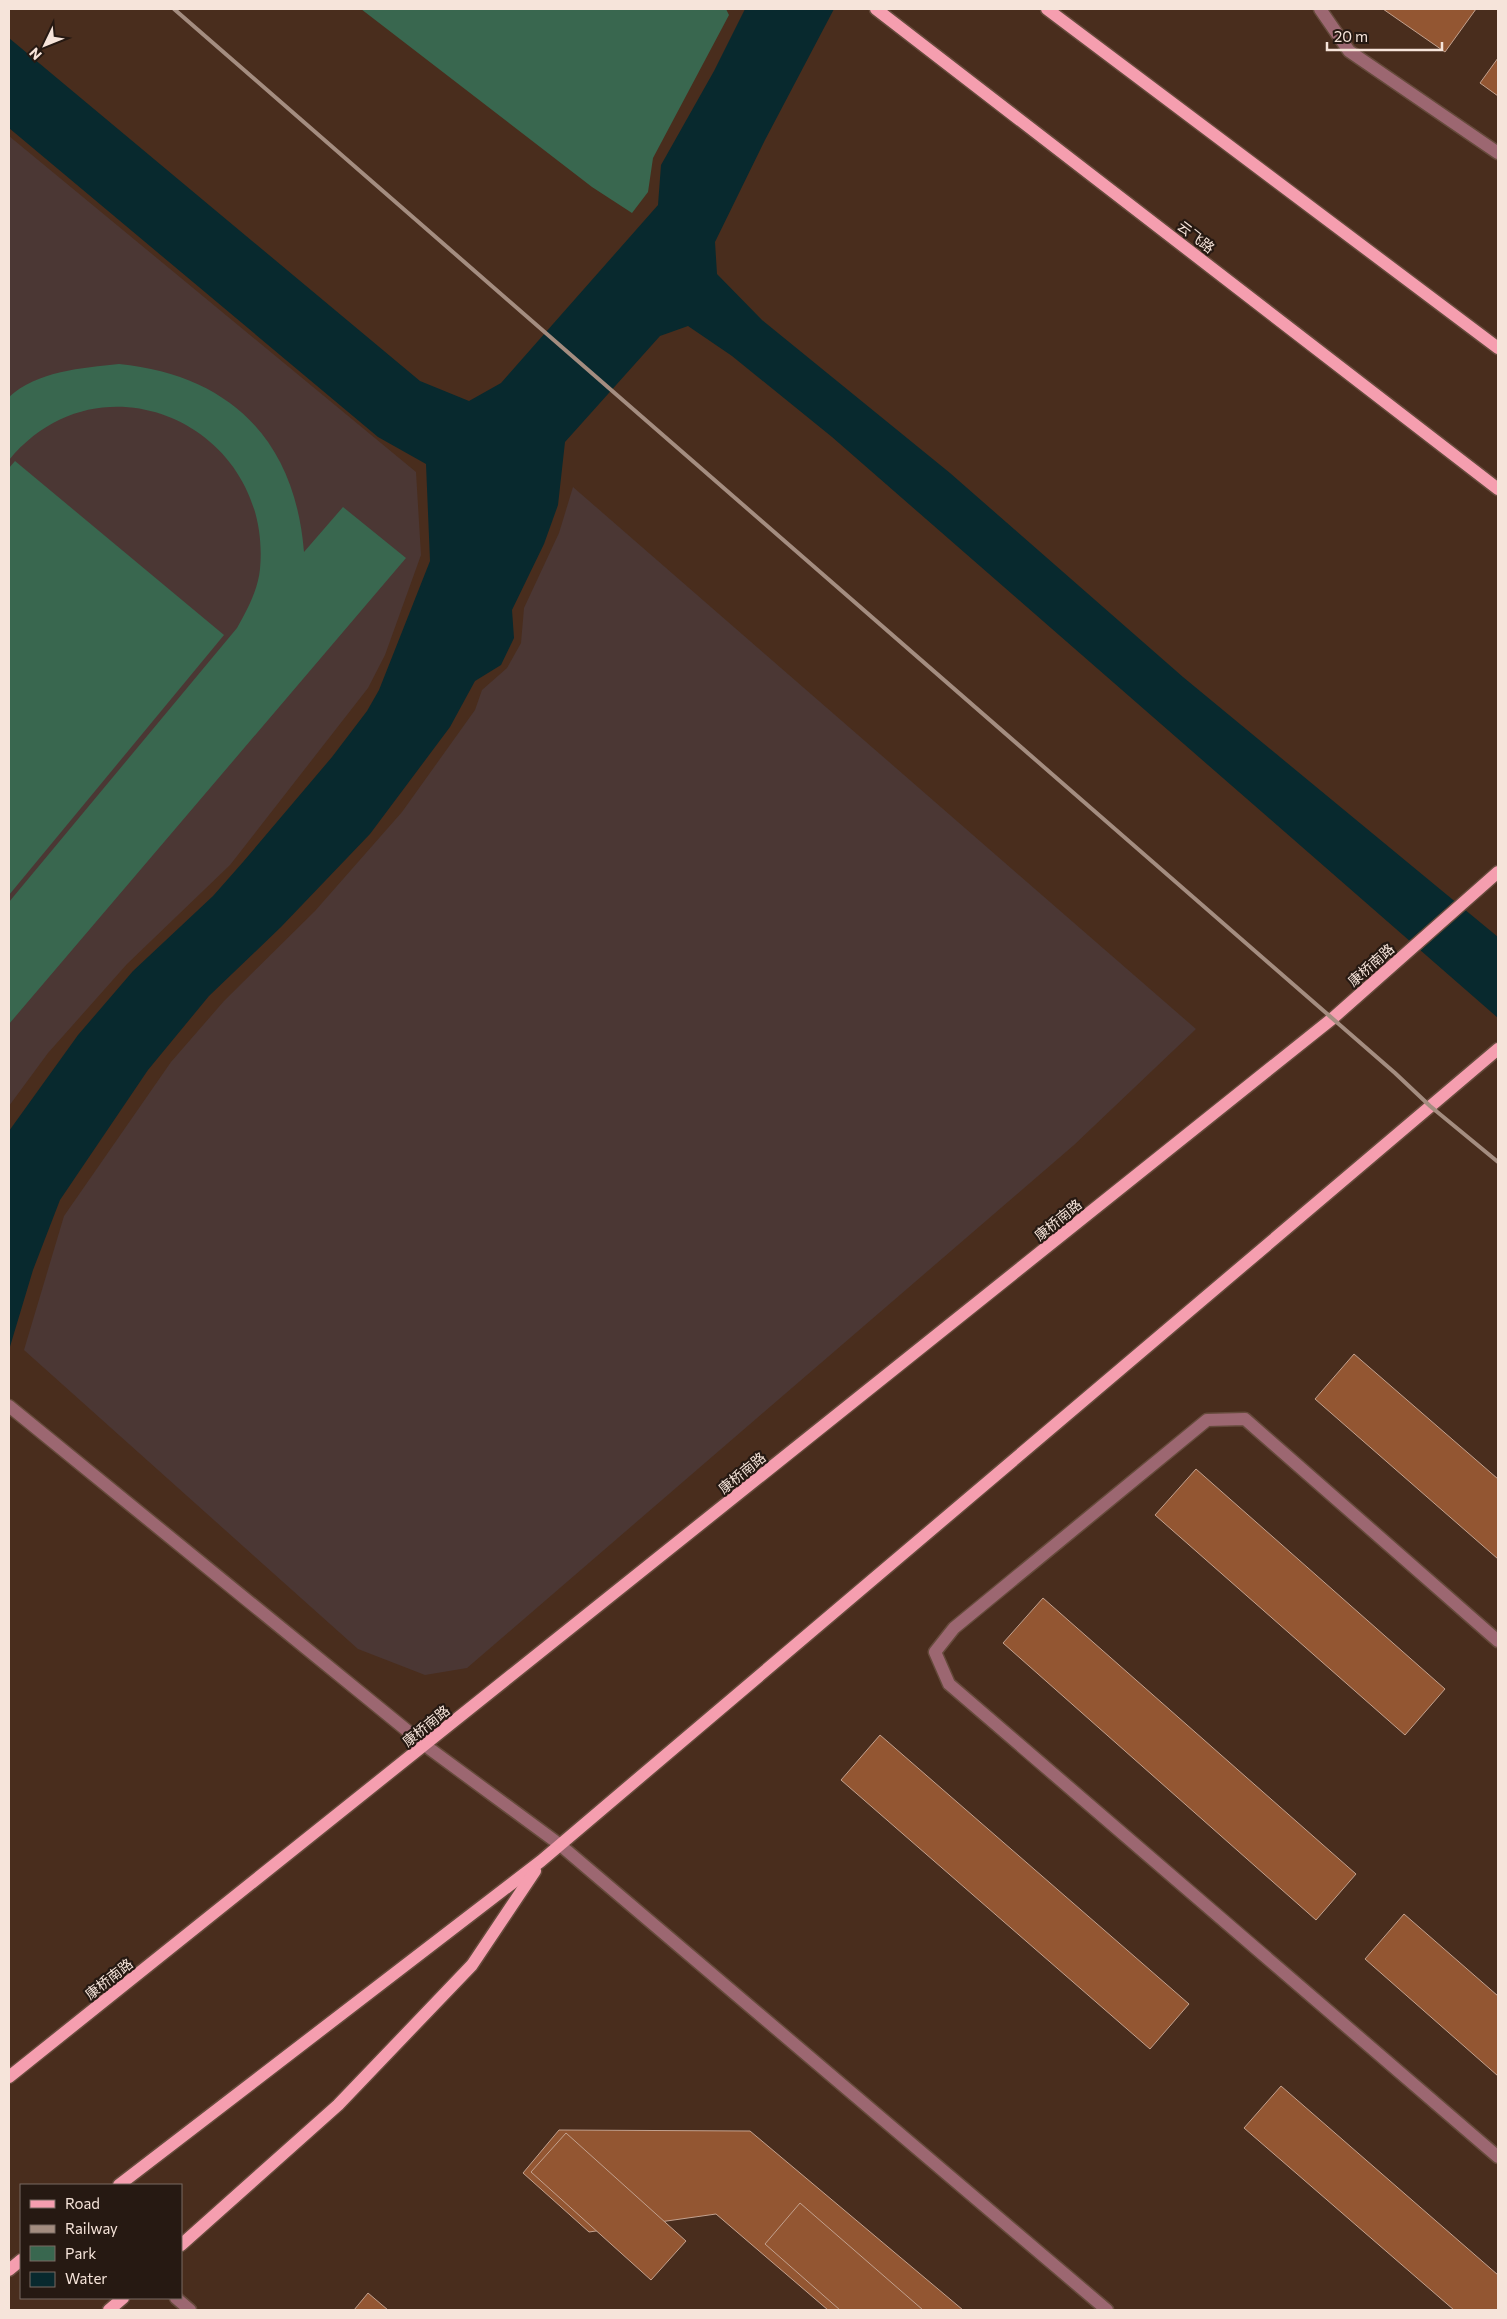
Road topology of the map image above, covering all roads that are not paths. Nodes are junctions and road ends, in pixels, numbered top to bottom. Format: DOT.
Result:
graph roads {
  1 [pos="876,9"];
  2 [pos="1047,9"];
  3 [pos="1320,9"];
  4 [pos="1498,153"];
  5 [pos="1498,348"];
  6 [pos="1498,488"];
  7 [pos="1498,872"];
  8 [pos="1496,1051"];
  9 [pos="9,1406"];
  10 [pos="1498,1641"];
  11 [pos="426,1746"];
  12 [pos="559,1844"];
  13 [pos="541,1862"];
  14 [pos="9,2077"];
  15 [pos="1498,2157"];
  16 [pos="120,2184"];
  17 [pos="182,2244"];
  18 [pos="20,2261"];
  19 [pos="9,2270"];
  20 [pos="122,2299"];
  21 [pos="177,2299"];
  22 [pos="109,2310"];
  23 [pos="190,2310"];
  24 [pos="1107,2310"];
  1 -- 6 [label="main road, 云飞路"];
  2 -- 5 [label="main road"];
  3 -- 4 [label="street"];
  7 -- 11 [label="main road, 康桥南路"];
  8 -- 12 [label="main road"];
  9 -- 11 [label="street"];
  10 -- 15 [label="street"];
  11 -- 12 [label="street"];
  11 -- 14 [label="main road, 康桥南路"];
  12 -- 13 [label="main road"];
  12 -- 24 [label="street"];
  13 -- 16 [label="main road"];
  13 -- 17 [label="main road"];
  18 -- 19 [label="main road"];
  20 -- 22 [label="main road"];
  21 -- 23 [label="street"];
}
